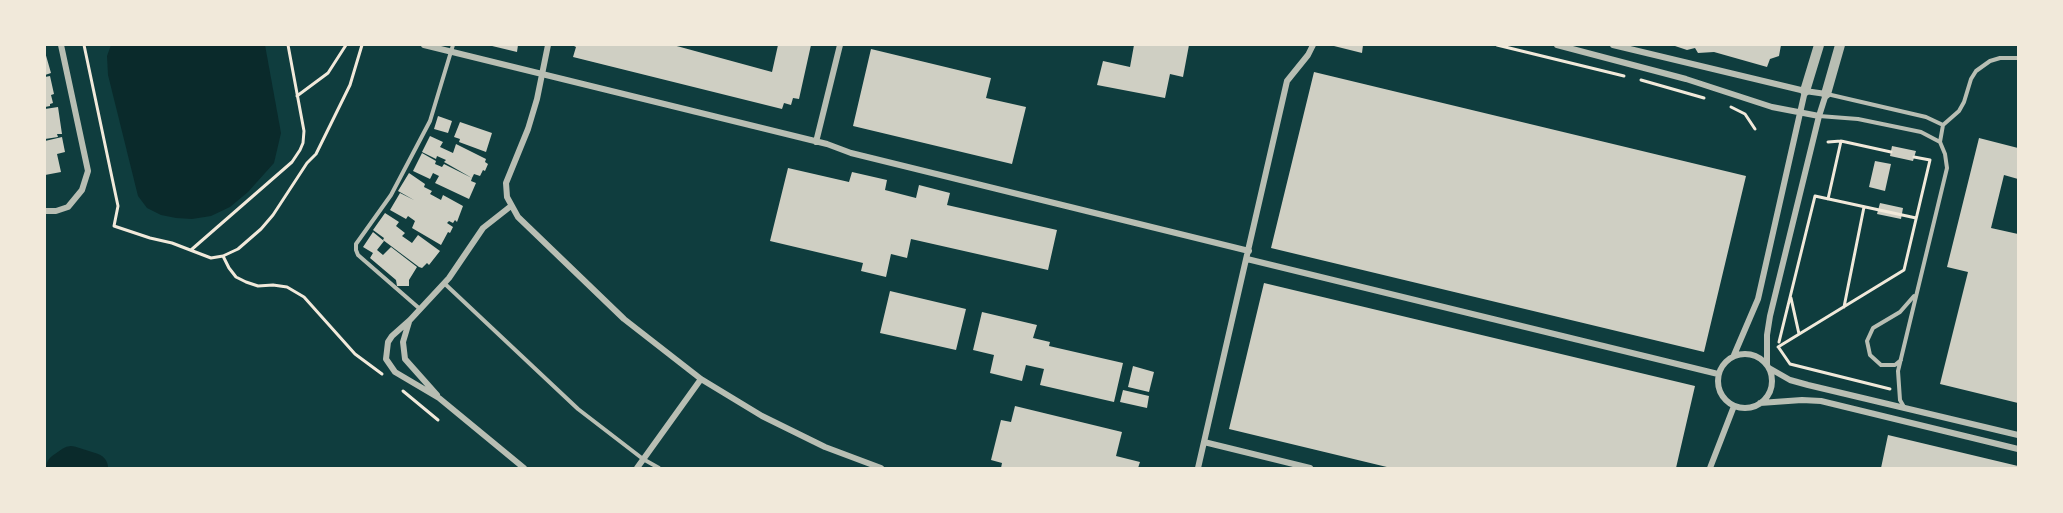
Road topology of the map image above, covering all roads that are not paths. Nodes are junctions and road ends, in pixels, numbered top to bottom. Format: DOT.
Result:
graph roads {
  1 [pos="61,45"];
  2 [pos="424,45"];
  3 [pos="549,45"];
  4 [pos="840,45"];
  5 [pos="1313,45"];
  6 [pos="1557,45"];
  7 [pos="1613,45"];
  8 [pos="1819,45"];
  9 [pos="1840,45"];
  10 [pos="452,48"];
  11 [pos="2018,58"];
  12 [pos="542,74"];
  13 [pos="1805,91"];
  14 [pos="1826,94"];
  15 [pos="1800,113"];
  16 [pos="1819,116"];
  17 [pos="1943,125"];
  18 [pos="816,141"];
  19 [pos="1940,142"];
  20 [pos="510,206"];
  21 [pos="45,211"];
  22 [pos="1249,251"];
  23 [pos="1247,259"];
  24 [pos="444,283"];
  25 [pos="1916,293"];
  26 [pos="420,309"];
  27 [pos="410,320"];
  28 [pos="1734,355"];
  29 [pos="1901,360"];
  30 [pos="1768,366"];
  31 [pos="1718,374"];
  32 [pos="701,380"];
  33 [pos="440,398"];
  34 [pos="1760,404"];
  35 [pos="1734,406"];
  36 [pos="1904,408"];
  37 [pos="2018,435"];
  38 [pos="1204,442"];
  39 [pos="2018,449"];
  40 [pos="643,459"];
  41 [pos="524,468"];
  42 [pos="637,468"];
  43 [pos="659,468"];
  44 [pos="881,468"];
  45 [pos="1198,468"];
  46 [pos="1310,468"];
  47 [pos="1710,468"];
  1 -- 21 [label="street"];
  2 -- 10 [label="street"];
  3 -- 12 [label="street"];
  4 -- 18 [label="street"];
  5 -- 22 [label="street"];
  6 -- 15 [label="street"];
  7 -- 13 [label="street"];
  8 -- 13 [label="street"];
  9 -- 14 [label="street"];
  10 -- 12 [label="street"];
  10 -- 26 [label="lane"];
  11 -- 17 [label="lane"];
  12 -- 18 [label="street"];
  12 -- 20 [label="street"];
  13 -- 14 [label="street"];
  13 -- 15 [label="street"];
  14 -- 16 [label="street"];
  14 -- 17 [label="lane"];
  15 -- 16 [label="street"];
  15 -- 28 [label="street"];
  16 -- 19 [label="lane"];
  16 -- 30 [label="street"];
  17 -- 19 [label="lane"];
  18 -- 22 [label="street"];
  19 -- 25 [label="lane"];
  20 -- 24 [label="street"];
  20 -- 32 [label="street"];
  22 -- 23 [label="street"];
  23 -- 31 [label="street"];
  23 -- 38 [label="street"];
  24 -- 26 [label="street"];
  24 -- 40 [label="lane"];
  25 -- 29 [label="lane"];
  25 -- 29 [label="lane"];
  26 -- 27 [label="street"];
  27 -- 33 [label="street"];
  27 -- 33 [label="street"];
  28 -- 30 [label="street"];
  28 -- 31 [label="street"];
  29 -- 36 [label="lane"];
  30 -- 34 [label="street"];
  30 -- 36 [label="street"];
  31 -- 35 [label="street"];
  32 -- 40 [label="street"];
  32 -- 44 [label="street"];
  33 -- 41 [label="street"];
  34 -- 35 [label="street"];
  34 -- 39 [label="street"];
  35 -- 47 [label="street"];
  36 -- 37 [label="street"];
  38 -- 45 [label="street"];
  38 -- 46 [label="street"];
  40 -- 42 [label="street"];
  40 -- 43 [label="lane"];
}
